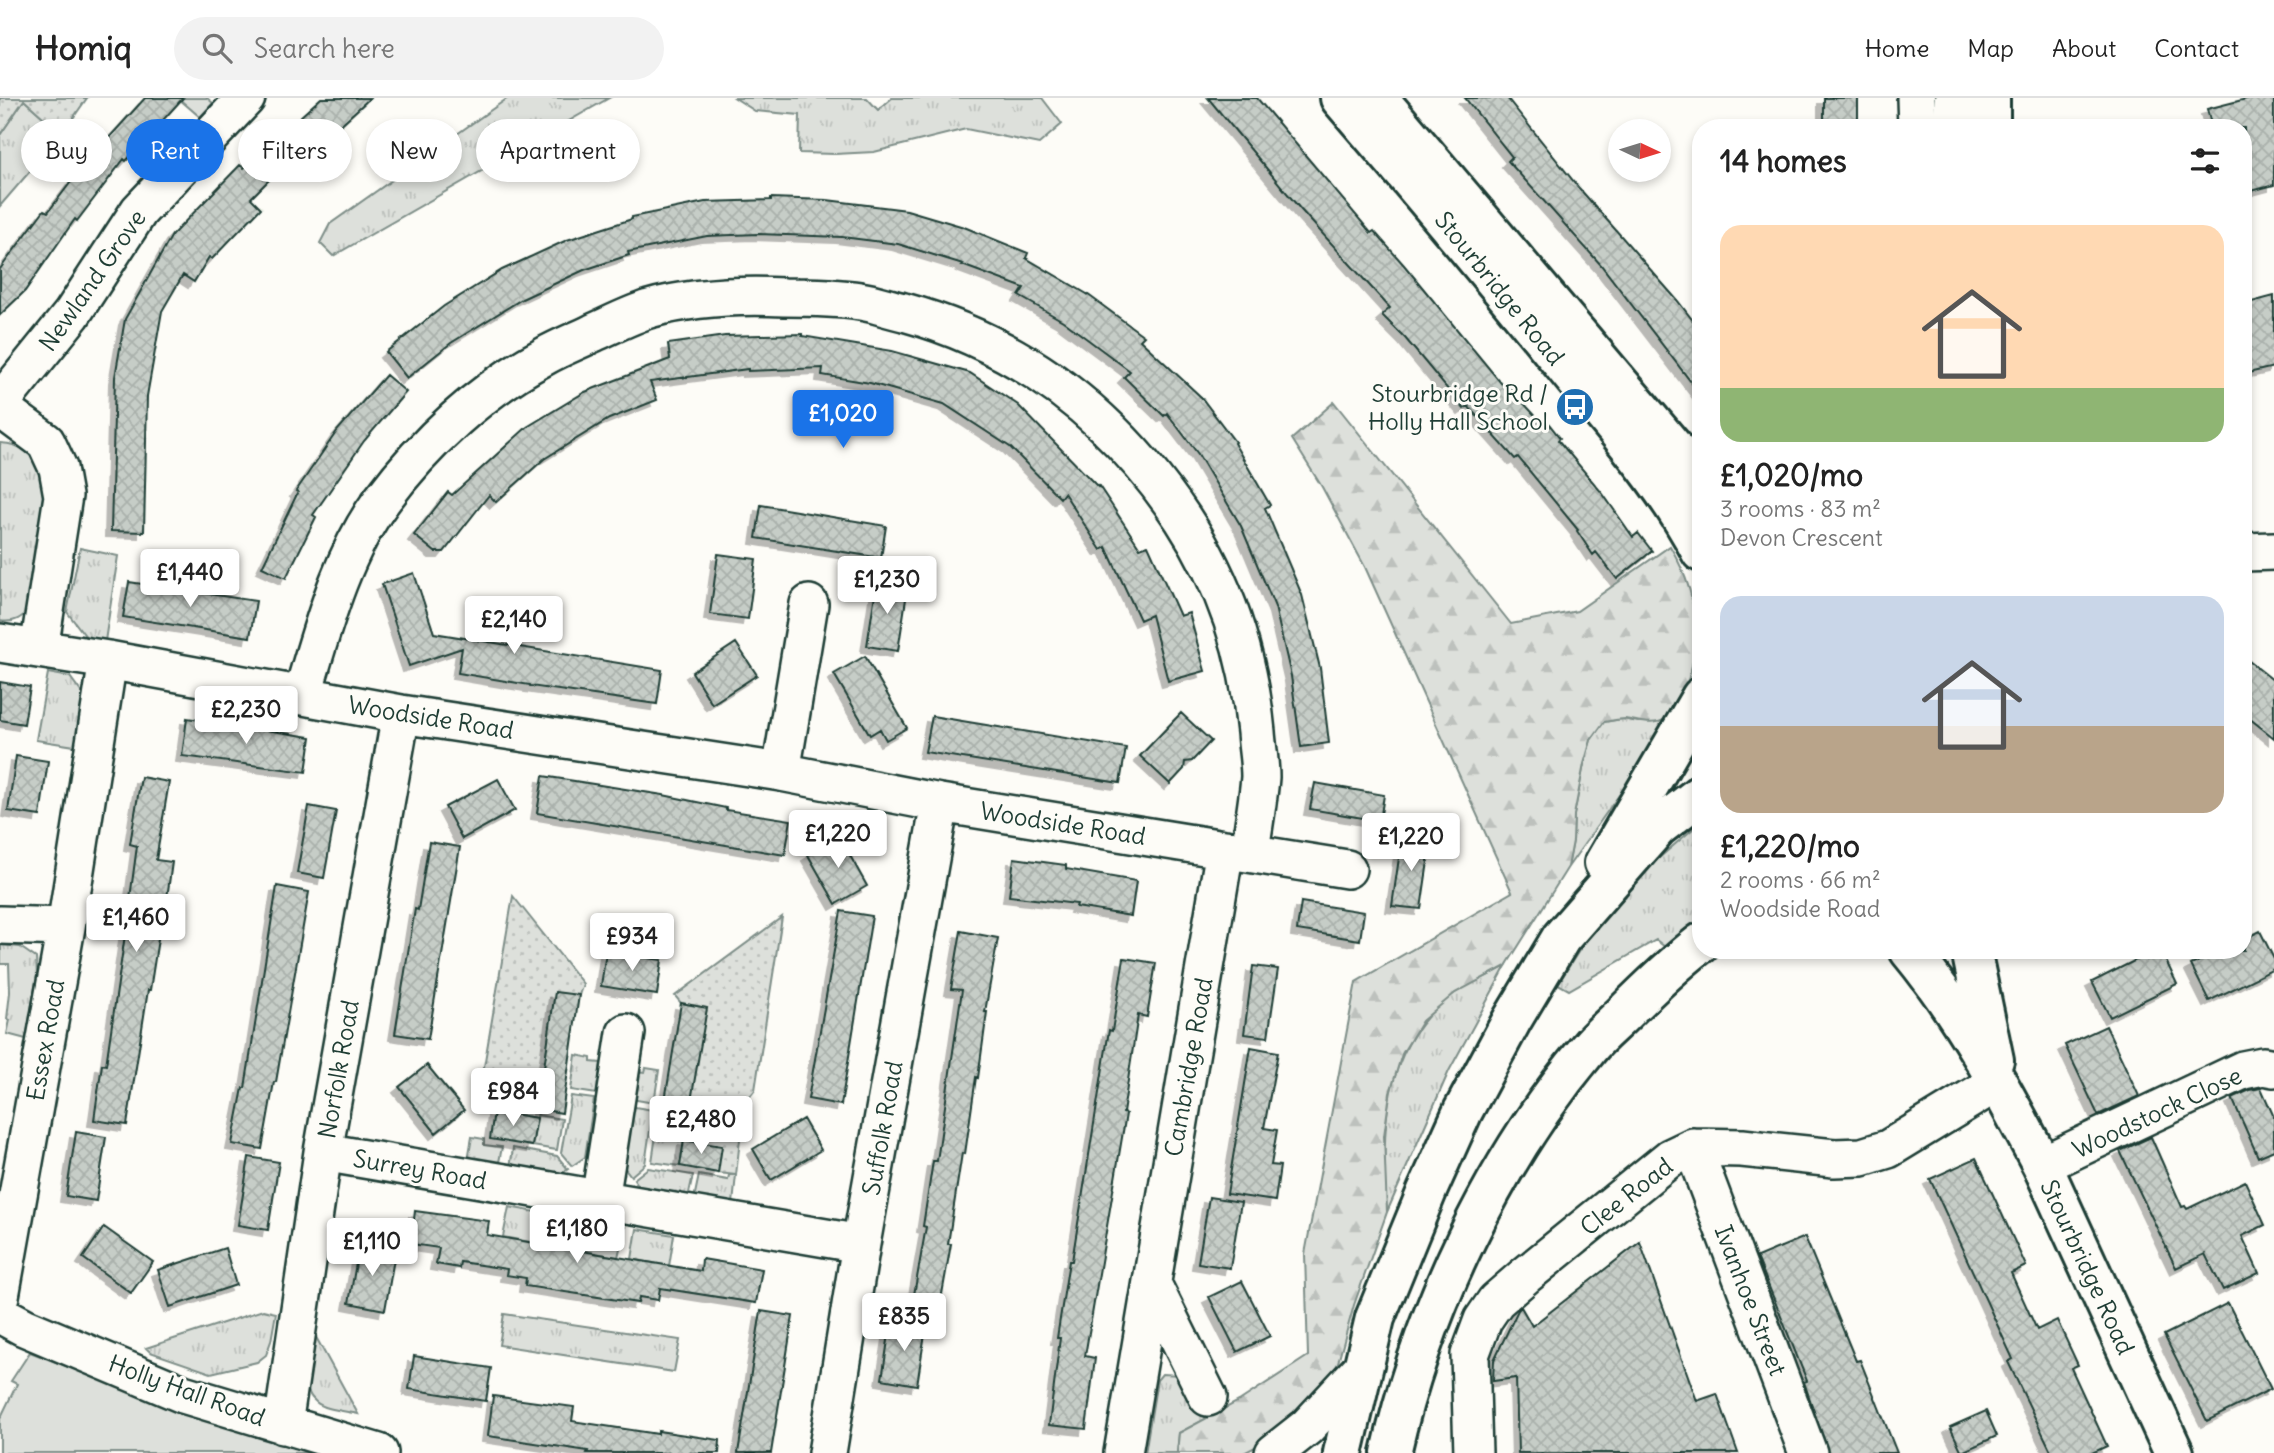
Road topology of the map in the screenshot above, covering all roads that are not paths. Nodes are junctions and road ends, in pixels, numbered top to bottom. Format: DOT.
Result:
graph roads {
  1 [pos="246,98"];
  2 [pos="1340,98"];
  3 [pos="1378,98"];
  4 [pos="1916,98"];
  5 [pos="1954,98"];
  6 [pos="1990,98"];
  7 [pos="1917,119"];
  8 [pos="1953,119"];
  9 [pos="1990,119"];
  10 [pos="0,406"];
  11 [pos="1692,472"];
  12 [pos="1692,535"];
  13 [pos="2274,551"];
  14 [pos="2252,552"];
  15 [pos="809,604"];
  16 [pos="0,643"];
  17 [pos="39,649"];
  18 [pos="108,660"];
  19 [pos="303,696"];
  20 [pos="1692,712"];
  21 [pos="401,714"];
  22 [pos="781,772"];
  23 [pos="1692,801"];
  24 [pos="940,803"];
  25 [pos="1238,851"];
  26 [pos="1346,869"];
  27 [pos="0,925"];
  28 [pos="66,927"];
  29 [pos="1560,938"];
  30 [pos="1692,950"];
  31 [pos="1916,959"];
  32 [pos="1973,959"];
  33 [pos="626,1032"];
  34 [pos="2274,1068"];
  35 [pos="1998,1082"];
  36 [pos="1693,1147"];
  37 [pos="323,1152"];
  38 [pos="2042,1166"];
  39 [pos="600,1200"];
  40 [pos="861,1244"];
  41 [pos="1152,1284"];
  42 [pos="0,1296"];
  43 [pos="0,1314"];
  44 [pos="1363,1367"];
  45 [pos="1209,1396"];
  46 [pos="283,1425"];
  47 [pos="379,1453"];
  48 [pos="827,1453"];
  49 [pos="1123,1453"];
  50 [pos="1274,1453"];
  51 [pos="1343,1453"];
  52 [pos="1391,1453"];
  53 [pos="1473,1453"];
  54 [pos="1808,1453"];
  55 [pos="2174,1453"];
  1 -- 10 [label="street, Newland Grove"];
  2 -- 12 [label="main road, Stourbridge Road"];
  3 -- 11 [label="main road, Stourbridge Road"];
  4 -- 7 [label="street"];
  5 -- 8 [label="main road"];
  6 -- 9 [label="main road"];
  10 -- 17 [label="street, Newland Grove"];
  13 -- 14 [label="street"];
  15 -- 22 [label="street"];
  16 -- 17 [label="street, Woodside Road"];
  17 -- 18 [label="street, Woodside Road"];
  18 -- 19 [label="street, Woodside Road"];
  18 -- 28 [label="street, Essex Road"];
  19 -- 21 [label="street, Woodside Road"];
  19 -- 25 [label="street, Cambridge Road"];
  20 -- 29 [label="main road"];
  21 -- 22 [label="street, Woodside Road"];
  21 -- 37 [label="street, Norfolk Road"];
  22 -- 24 [label="street, Woodside Road"];
  23 -- 29 [label="main road"];
  24 -- 25 [label="street, Woodside Road"];
  24 -- 40 [label="street, Suffolk Road"];
  25 -- 26 [label="street, Woodside Road"];
  25 -- 41 [label="street, Cambridge Road"];
  27 -- 28 [label="street"];
  28 -- 42 [label="street, Essex Road"];
  29 -- 44 [label="main road"];
  30 -- 52 [label="main road"];
  31 -- 35 [label="main road, Stourbridge Road"];
  32 -- 35 [label="main road, Stourbridge Road"];
  33 -- 39 [label="street"];
  34 -- 38 [label="street, Woodstock Close"];
  35 -- 36 [label="street, Clee Road"];
  35 -- 38 [label="main road, Stourbridge Road"];
  36 -- 53 [label="street, Clee Road"];
  36 -- 54 [label="street, Ivanhoe Street"];
  37 -- 39 [label="street, Surrey Road"];
  37 -- 46 [label="street, Norfolk Road"];
  38 -- 55 [label="main road, Stourbridge Road"];
  39 -- 40 [label="street, Surrey Road"];
  40 -- 48 [label="street, Suffolk Road"];
  41 -- 45 [label="street"];
  41 -- 49 [label="street, Cambridge Road"];
  43 -- 46 [label="street, Holly Hall Road"];
  44 -- 50 [label="street"];
  44 -- 51 [label="main road"];
  46 -- 47 [label="street, Holly Hall Road"];
}
